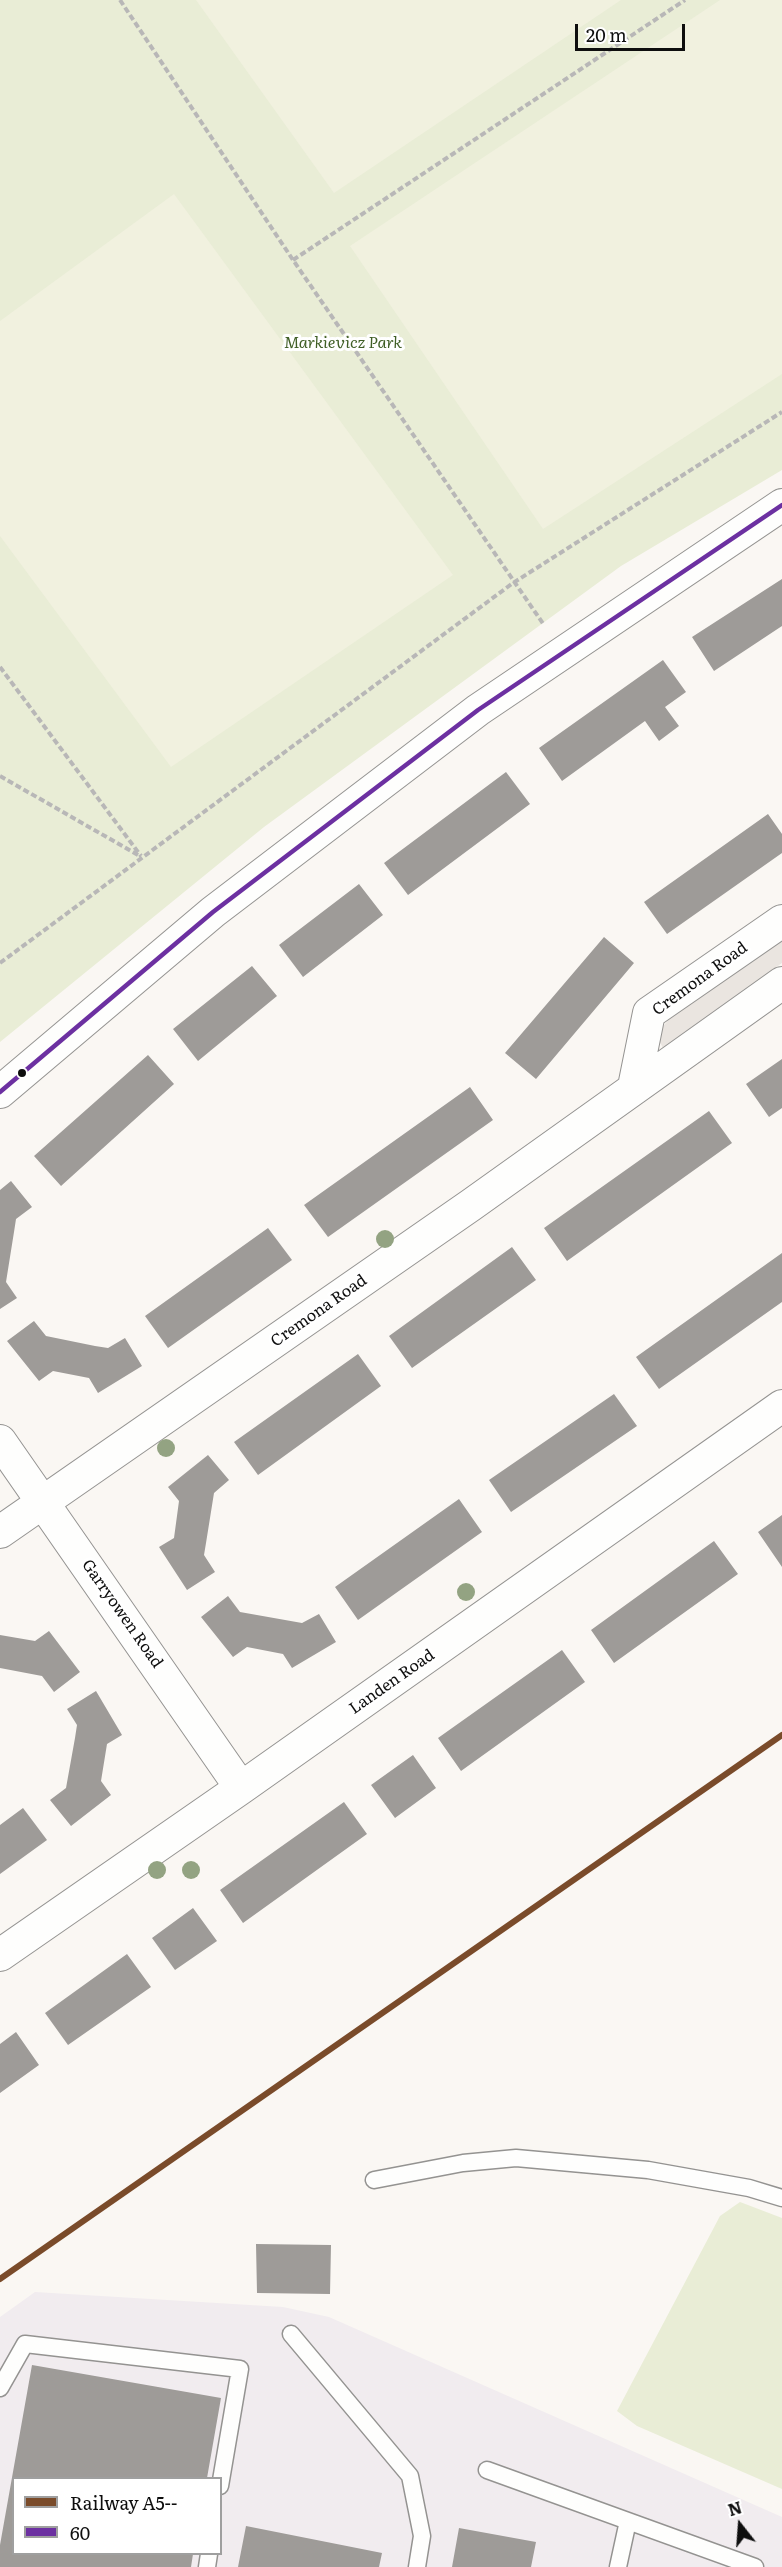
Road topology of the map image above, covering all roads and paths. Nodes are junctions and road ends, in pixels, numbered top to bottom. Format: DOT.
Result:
graph roads {
  1 [pos="120,0"];
  2 [pos="685,0"];
  3 [pos="293,260"];
  4 [pos="782,412"];
  5 [pos="782,505"];
  6 [pos="513,583"];
  7 [pos="563,651"];
  8 [pos="0,667"];
  9 [pos="0,776"];
  10 [pos="141,856"];
  11 [pos="782,921"];
  12 [pos="0,963"];
  13 [pos="782,983"];
  14 [pos="634,1087"];
  15 [pos="0,1092"];
  16 [pos="782,1406"];
  17 [pos="0,1441"];
  18 [pos="43,1501"];
  19 [pos="0,1532"];
  20 [pos="241,1788"];
  21 [pos="0,1955"];
  22 [pos="374,2180"];
  23 [pos="782,2198"];
  24 [pos="291,2334"];
  25 [pos="0,2388"];
  26 [pos="487,2470"];
  27 [pos="222,2477"];
  28 [pos="628,2521"];
  29 [pos="417,2567"];
  30 [pos="618,2567"];
  31 [pos="755,2567"];
  1 -- 3 [label="path"];
  2 -- 3 [label="path"];
  3 -- 6 [label="path"];
  4 -- 6 [label="path"];
  5 -- 7 [label="street"];
  6 -- 7 [label="path"];
  6 -- 10 [label="path"];
  7 -- 15 [label="street"];
  8 -- 10 [label="path"];
  9 -- 10 [label="path"];
  10 -- 12 [label="path"];
  11 -- 14 [label="street, Cremona Road"];
  13 -- 14 [label="street, Cremona Road"];
  14 -- 18 [label="street, Cremona Road"];
  16 -- 20 [label="street, Landen Road"];
  17 -- 18 [label="street, Garryowen Road"];
  18 -- 19 [label="street, Cremona Road"];
  18 -- 20 [label="street, Garryowen Road"];
  20 -- 21 [label="street, Landen Road"];
  22 -- 23 [label="lane"];
  24 -- 29 [label="lane"];
  25 -- 27 [label="lane"];
  26 -- 28 [label="lane"];
  28 -- 30 [label="lane"];
  28 -- 31 [label="lane"];
}
